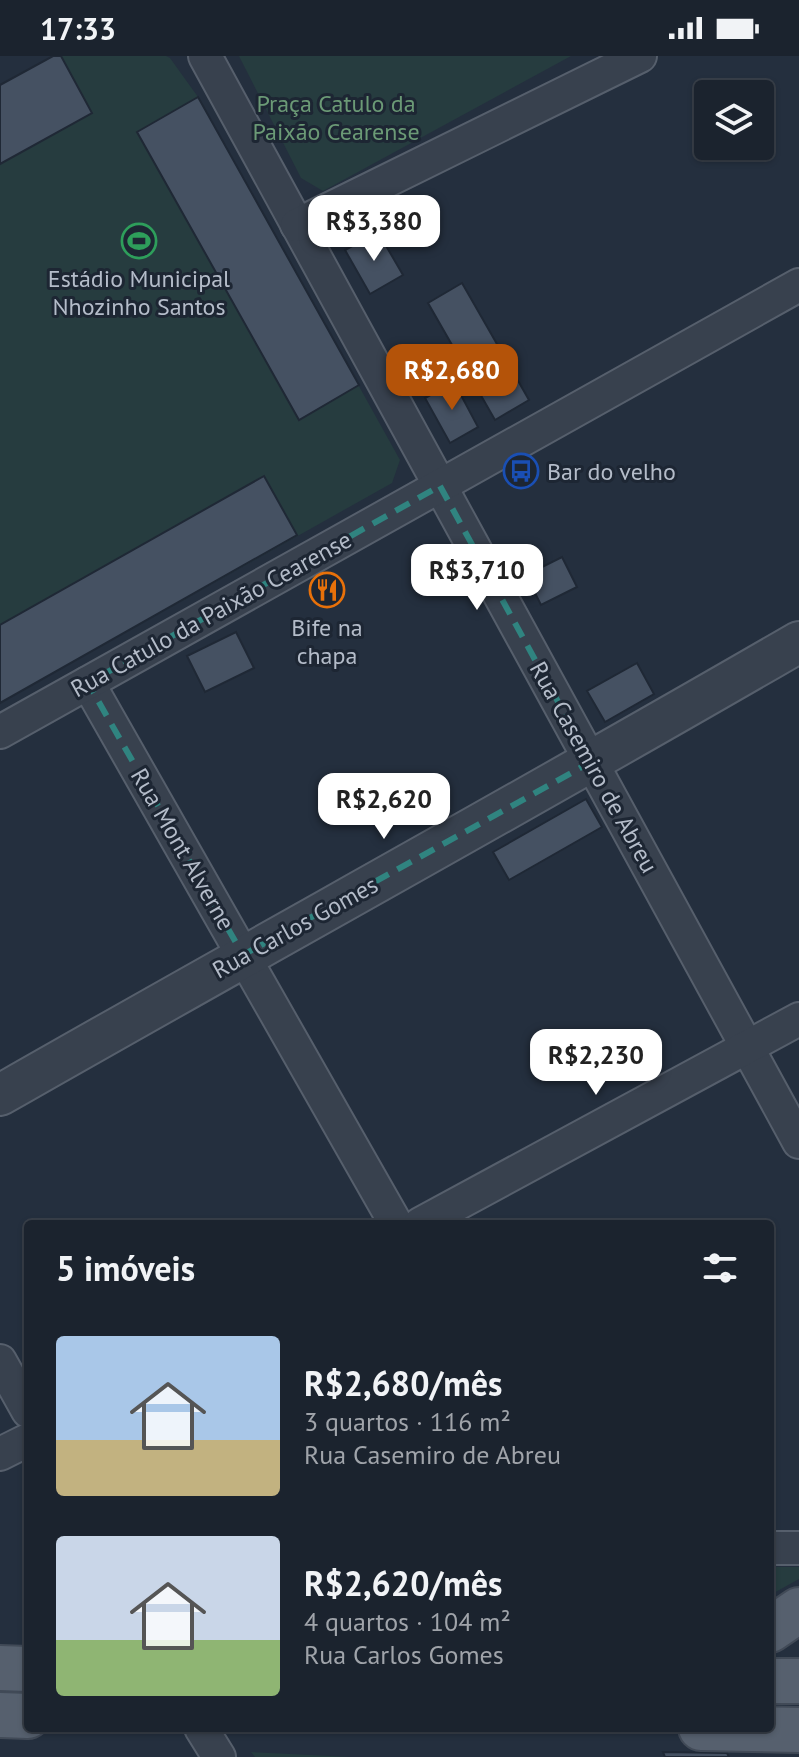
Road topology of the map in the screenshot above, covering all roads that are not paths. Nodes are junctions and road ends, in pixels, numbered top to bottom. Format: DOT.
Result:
graph roads {
  1 [pos="205,56"];
  2 [pos="640,56"];
  3 [pos="297,225"];
  4 [pos="799,285"];
  5 [pos="440,486"];
  6 [pos="799,642"];
  7 [pos="88,683"];
  8 [pos="0,732"];
  9 [pos="591,762"];
  10 [pos="243,955"];
  11 [pos="799,1019"];
  12 [pos="748,1047"];
  13 [pos="0,1095"];
  14 [pos="799,1142"];
  15 [pos="394,1220"];
  16 [pos="427,1220"];
  17 [pos="0,1361"];
  18 [pos="24,1404"];
  19 [pos="24,1442"];
  20 [pos="0,1454"];
  21 [pos="774,1548"];
  22 [pos="799,1548"];
  23 [pos="799,1610"];
  24 [pos="774,1627"];
  25 [pos="0,1668"];
  26 [pos="24,1669"];
  27 [pos="774,1681"];
  28 [pos="799,1681"];
  29 [pos="0,1715"];
  30 [pos="24,1716"];
  31 [pos="774,1729"];
  32 [pos="799,1730"];
  33 [pos="203,1732"];
  34 [pos="219,1757"];
  1 -- 3 [label="street, Rua Casemiro de Abreu"];
  2 -- 3 [label="street"];
  3 -- 5 [label="street, Rua Casemiro de Abreu"];
  4 -- 5 [label="street, Rua Catulo da Paixão Cearense"];
  5 -- 7 [label="street, Rua Catulo da Paixão Cearense"];
  5 -- 9 [label="street, Rua Casemiro de Abreu"];
  6 -- 9 [label="street, Rua Carlos Gomes"];
  7 -- 8 [label="street, Rua Catulo da Paixão Cearense"];
  7 -- 10 [label="street, Rua Mont Alverne"];
  9 -- 10 [label="street, Rua Carlos Gomes"];
  9 -- 12 [label="street, Rua Casemiro de Abreu"];
  10 -- 13 [label="street, Rua Carlos Gomes"];
  10 -- 15 [label="street, Rua Mont Alverne"];
  11 -- 12 [label="street"];
  12 -- 14 [label="street, Rua Casemiro de Abreu"];
  12 -- 16 [label="street"];
  17 -- 18 [label="street"];
  19 -- 20 [label="street"];
  21 -- 22 [label="street"];
  23 -- 24 [label="main road"];
  25 -- 26 [label="main road"];
  27 -- 28 [label="main road"];
  29 -- 30 [label="main road"];
  31 -- 32 [label="main road"];
  33 -- 34 [label="street"];
}
